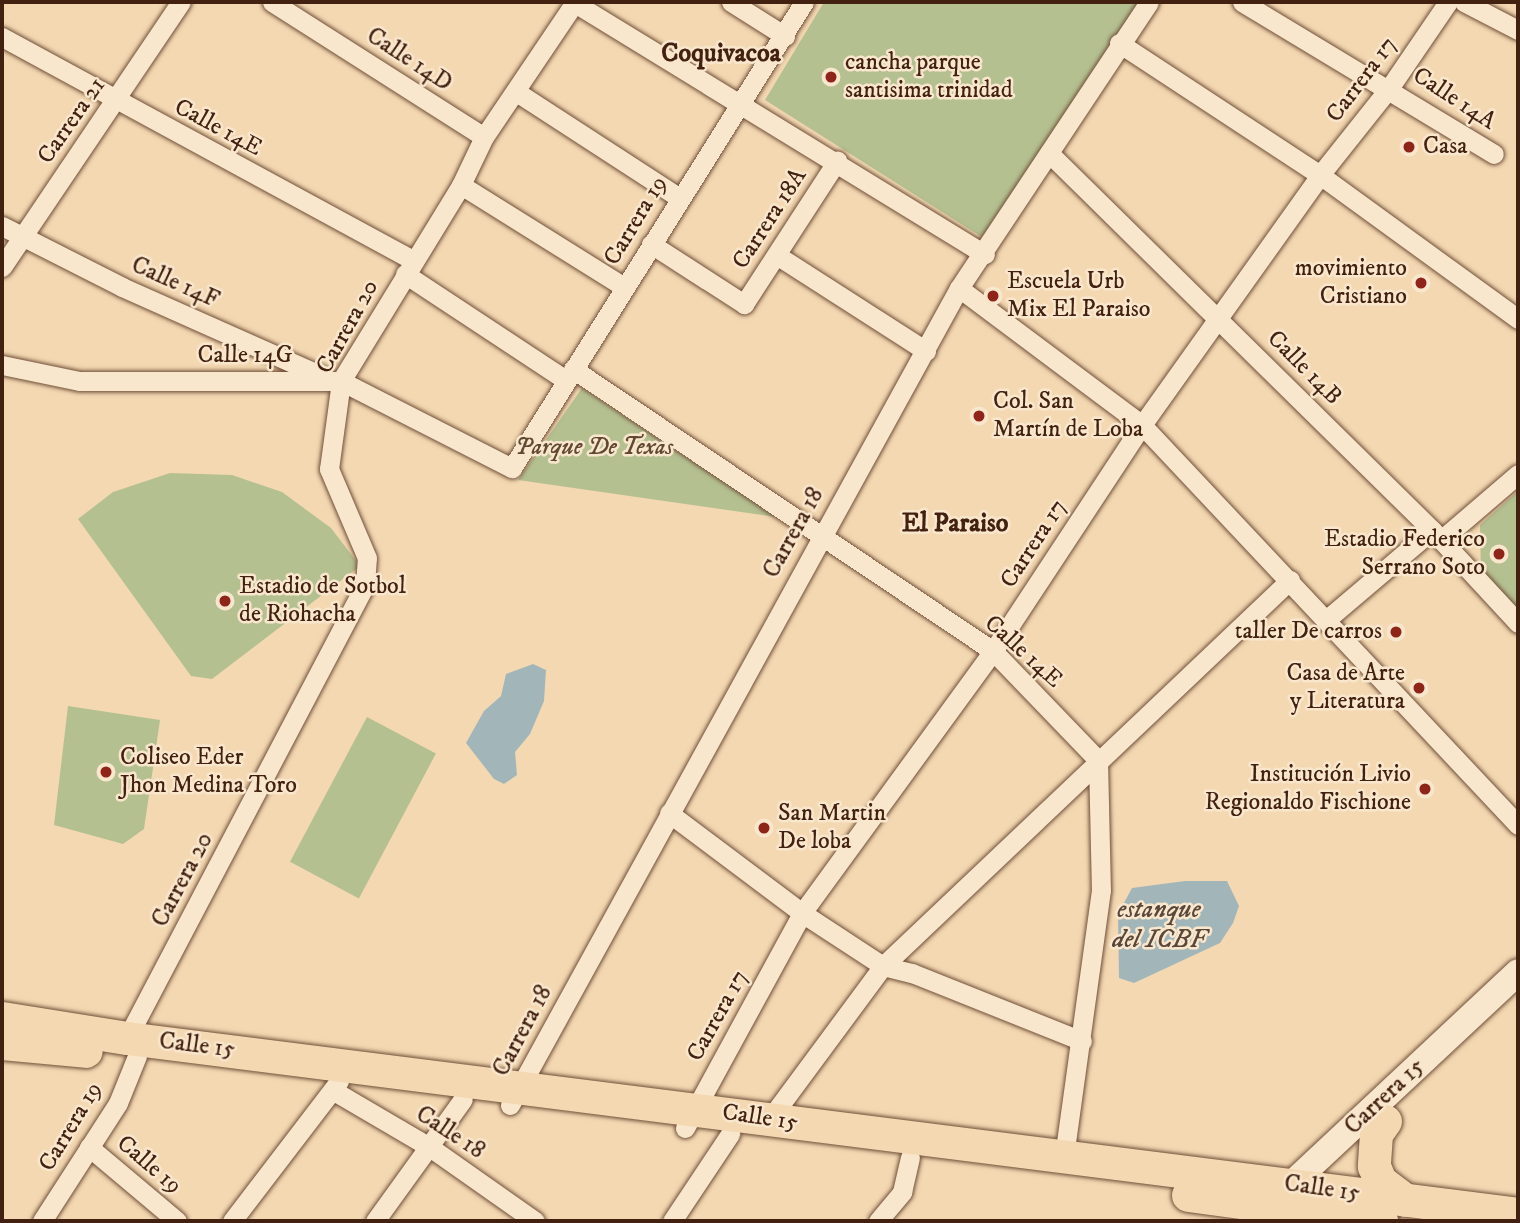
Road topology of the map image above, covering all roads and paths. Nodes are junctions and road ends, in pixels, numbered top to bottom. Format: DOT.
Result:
graph roads {
  1 [pos="181,2"];
  2 [pos="272,2"];
  3 [pos="574,2"];
  4 [pos="731,2"];
  5 [pos="804,2"];
  6 [pos="1149,2"];
  7 [pos="1242,2"];
  8 [pos="1448,2"];
  9 [pos="1464,2"];
  10 [pos="1490,7"];
  11 [pos="1518,30"];
  12 [pos="785,36"];
  13 [pos="2,37"];
  14 [pos="1119,44"];
  15 [pos="1390,87"];
  16 [pos="518,93"];
  17 [pos="117,101"];
  18 [pos="741,104"];
  19 [pos="484,137"];
  20 [pos="1049,153"];
  21 [pos="1494,154"];
  22 [pos="837,161"];
  23 [pos="1320,175"];
  24 [pos="461,185"];
  25 [pos="678,197"];
  26 [pos="2,226"];
  27 [pos="21,237"];
  28 [pos="651,244"];
  29 [pos="985,254"];
  30 [pos="778,256"];
  31 [pos="2,267"];
  32 [pos="409,267"];
  33 [pos="624,287"];
  34 [pos="959,288"];
  35 [pos="1518,318"];
  36 [pos="1221,319"];
  37 [pos="926,351"];
  38 [pos="2,365"];
  39 [pos="570,375"];
  40 [pos="336,381"];
  41 [pos="1142,425"];
  42 [pos="512,468"];
  43 [pos="1518,474"];
  44 [pos="822,532"];
  45 [pos="1436,535"];
  46 [pos="1290,580"];
  47 [pos="1326,620"];
  48 [pos="1518,623"];
  49 [pos="993,652"];
  50 [pos="1098,760"];
  51 [pos="669,813"];
  52 [pos="1518,825"];
  53 [pos="802,912"];
  54 [pos="883,966"];
  55 [pos="1518,972"];
  56 [pos="1518,994"];
  57 [pos="2,1018"];
  58 [pos="1082,1041"];
  59 [pos="2,1043"];
  60 [pos="132,1047"];
  61 [pos="337,1086"];
  62 [pos="515,1095"];
  63 [pos="463,1099"];
  64 [pos="690,1119"];
  65 [pos="769,1120"];
  66 [pos="1385,1121"];
  67 [pos="730,1134"];
  68 [pos="89,1147"];
  69 [pos="431,1148"];
  70 [pos="1064,1157"];
  71 [pos="910,1158"];
  72 [pos="1280,1205"];
  73 [pos="1212,1209"];
  74 [pos="1518,1213"];
  75 [pos="1379,1216"];
  76 [pos="42,1221"];
  77 [pos="177,1221"];
  78 [pos="232,1221"];
  79 [pos="374,1221"];
  80 [pos="535,1221"];
  81 [pos="672,1221"];
  82 [pos="877,1221"];
  1 -- 17 [label="street, Carrera 21"];
  2 -- 19 [label="street, Calle 14D"];
  3 -- 16 [label="street, Carrera 20"];
  3 -- 18 [label="street"];
  4 -- 12 [label="street"];
  5 -- 12 [label="street, Carrera 19"];
  6 -- 14 [label="street, Carrera 18"];
  7 -- 15 [label="street, Calle 14A"];
  8 -- 15 [label="street, Carrera 17"];
  9 -- 10 [label="street"];
  10 -- 11 [label="street"];
  12 -- 18 [label="street, Carrera 19"];
  13 -- 17 [label="street, Calle 14E"];
  14 -- 20 [label="street, Carrera 18"];
  14 -- 23 [label="street"];
  15 -- 21 [label="street, Calle 14A"];
  15 -- 23 [label="street, Carrera 17"];
  16 -- 19 [label="street, Carrera 20"];
  16 -- 25 [label="street"];
  17 -- 27 [label="street, Carrera 21"];
  17 -- 32 [label="street, Calle 14E"];
  18 -- 22 [label="street"];
  18 -- 25 [label="street, Carrera 19"];
  19 -- 24 [label="street, Carrera 20"];
  20 -- 29 [label="street, Carrera 18"];
  20 -- 36 [label="street, Calle 14B"];
  22 -- 29 [label="street"];
  22 -- 30 [label="street, Carrera 18A"];
  23 -- 35 [label="street"];
  23 -- 36 [label="street, Carrera 17"];
  24 -- 32 [label="street, Carrera 20"];
  24 -- 33 [label="street"];
  25 -- 28 [label="street, Carrera 19"];
  26 -- 27 [label="street, Calle 14F"];
  27 -- 31 [label="street, Carrera 21"];
  27 -- 40 [label="street, Calle 14F"];
  28 -- 30 [label="street, Carrera 18A"];
  28 -- 33 [label="street, Carrera 19"];
  29 -- 34 [label="street, Carrera 18"];
  30 -- 37 [label="street"];
  32 -- 39 [label="street, Calle 14E"];
  32 -- 40 [label="street, Carrera 20"];
  33 -- 39 [label="street, Carrera 19"];
  34 -- 37 [label="street, Carrera 18"];
  34 -- 41 [label="street"];
  36 -- 41 [label="street, Carrera 17"];
  36 -- 45 [label="street, Calle 14B"];
  37 -- 44 [label="street, Carrera 18"];
  38 -- 40 [label="street, Calle 14G"];
  39 -- 42 [label="street, Carrera 19"];
  39 -- 44 [label="street, Calle 14E"];
  40 -- 42 [label="street, Calle 14G"];
  40 -- 60 [label="street, Carrera 20"];
  41 -- 46 [label="street"];
  41 -- 49 [label="street, Carrera 17"];
  43 -- 45 [label="street"];
  44 -- 49 [label="street, Calle 14E"];
  44 -- 51 [label="street, Carrera 18"];
  45 -- 47 [label="street"];
  45 -- 48 [label="street, Calle 14B"];
  46 -- 47 [label="street"];
  46 -- 50 [label="street"];
  47 -- 52 [label="street"];
  49 -- 50 [label="street, Calle 14E"];
  49 -- 53 [label="street, Carrera 17"];
  50 -- 54 [label="street"];
  50 -- 58 [label="street"];
  51 -- 53 [label="street"];
  51 -- 62 [label="street, Carrera 18"];
  53 -- 54 [label="street"];
  53 -- 64 [label="street, Carrera 17"];
  54 -- 58 [label="street"];
  54 -- 65 [label="street"];
  55 -- 72 [label="main road, Carrera 15"];
  56 -- 66 [label="main road, Carrera 15"];
  57 -- 60 [label="highway, Calle 15"];
  58 -- 70 [label="street"];
  59 -- 60 [label="highway, Calle 15"];
  60 -- 61 [label="highway, Calle 15"];
  60 -- 62 [label="highway, Calle 15"];
  60 -- 68 [label="street, Carrera 19"];
  61 -- 63 [label="highway, Calle 15"];
  61 -- 69 [label="street, Calle 18"];
  61 -- 78 [label="street"];
  62 -- 63 [label="highway, Calle 15"];
  62 -- 64 [label="highway, Calle 15"];
  63 -- 69 [label="street"];
  64 -- 65 [label="highway, Calle 15"];
  64 -- 67 [label="highway, Calle 15"];
  65 -- 70 [label="highway, Calle 15"];
  66 -- 72 [label="main road, Carrera 15"];
  66 -- 75 [label="highway"];
  67 -- 71 [label="highway, Calle 15"];
  67 -- 81 [label="street"];
  68 -- 76 [label="street, Carrera 19"];
  68 -- 77 [label="street, Calle 19"];
  69 -- 79 [label="street"];
  69 -- 80 [label="street, Calle 18"];
  70 -- 72 [label="highway, Calle 15"];
  71 -- 73 [label="highway, Calle 15"];
  71 -- 82 [label="street"];
  72 -- 73 [label="highway, Calle 15"];
  72 -- 75 [label="highway, Calle 15"];
  72 -- 75 [label="highway, Calle 15"];
  74 -- 75 [label="highway, Calle 15"];
}
